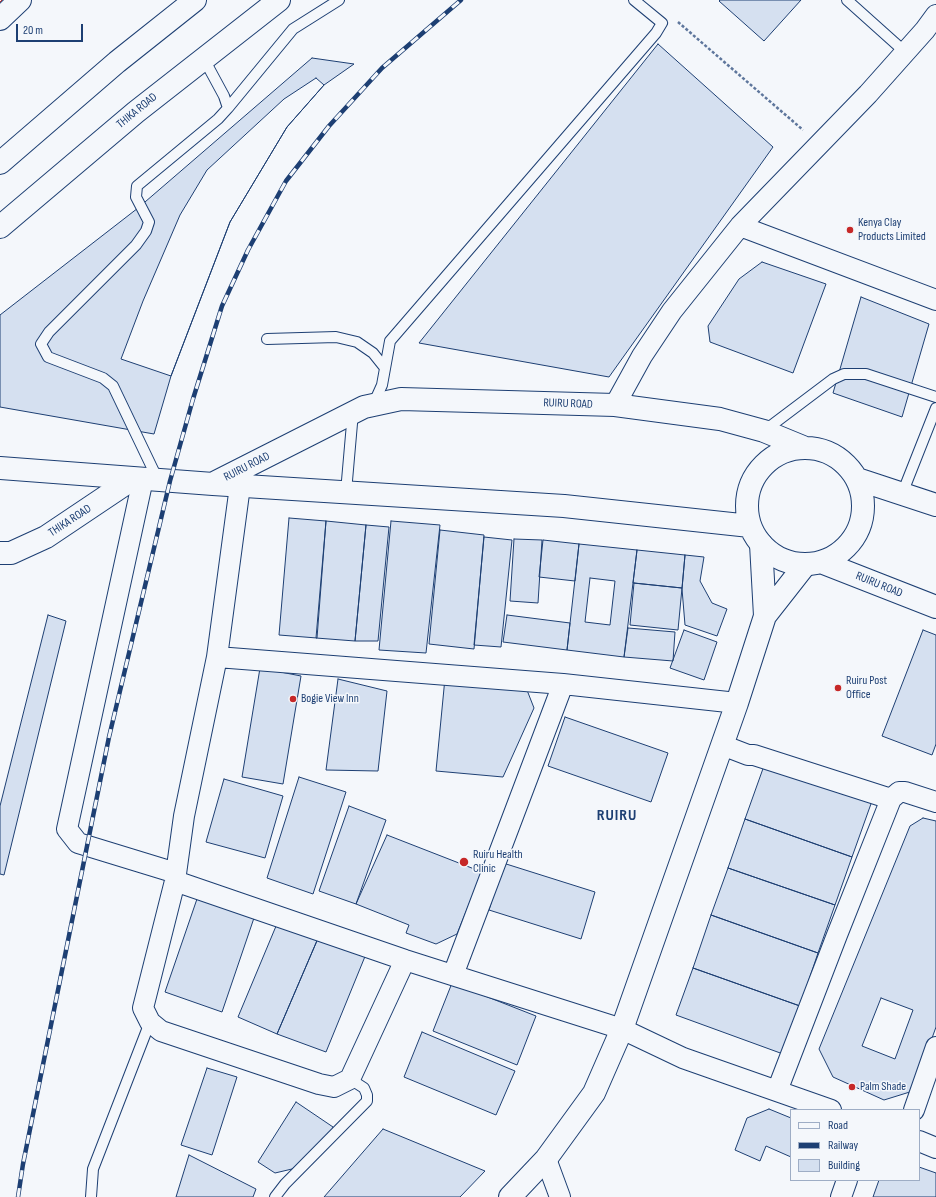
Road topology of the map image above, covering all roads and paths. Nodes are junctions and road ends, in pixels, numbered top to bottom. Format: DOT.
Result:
graph roads {
  1 [pos="20,0"];
  2 [pos="173,0"];
  3 [pos="195,0"];
  4 [pos="279,0"];
  5 [pos="339,0"];
  6 [pos="634,0"];
  7 [pos="847,0"];
  8 [pos="936,15"];
  9 [pos="0,19"];
  10 [pos="662,23"];
  11 [pos="905,52"];
  12 [pos="204,59"];
  13 [pos="117,62"];
  14 [pos="228,108"];
  15 [pos="819,143"];
  16 [pos="0,163"];
  17 [pos="740,226"];
  18 [pos="0,228"];
  19 [pos="936,300"];
  20 [pos="267,339"];
  21 [pos="385,368"];
  22 [pos="936,397"];
  23 [pos="615,405"];
  24 [pos="936,408"];
  25 [pos="363,409"];
  26 [pos="764,431"];
  27 [pos="803,448"];
  28 [pos="0,468"];
  29 [pos="145,479"];
  30 [pos="857,479"];
  31 [pos="213,484"];
  32 [pos="240,486"];
  33 [pos="346,492"];
  34 [pos="902,494"];
  35 [pos="936,505"];
  36 [pos="756,535"];
  37 [pos="0,553"];
  38 [pos="813,564"];
  39 [pos="936,608"];
  40 [pos="765,616"];
  41 [pos="217,657"];
  42 [pos="563,684"];
  43 [pos="737,703"];
  44 [pos="722,745"];
  45 [pos="891,799"];
  46 [pos="936,802"];
  47 [pos="175,877"];
  48 [pos="404,960"];
  49 [pos="453,975"];
  50 [pos="150,1022"];
  51 [pos="622,1029"];
  52 [pos="936,1047"];
  53 [pos="350,1079"];
  54 [pos="777,1091"];
  55 [pos="828,1109"];
  56 [pos="914,1109"];
  57 [pos="920,1141"];
  58 [pos="936,1148"];
  59 [pos="546,1159"];
  60 [pos="847,1181"];
  61 [pos="91,1197"];
  62 [pos="275,1197"];
  63 [pos="510,1197"];
  64 [pos="560,1197"];
  65 [pos="841,1197"];
  1 -- 9 [label="main road"];
  2 -- 13 [label="main road"];
  3 -- 13 [label="main road"];
  4 -- 12 [label="main road, THIKA ROAD"];
  5 -- 14 [label="lane"];
  6 -- 10 [label="lane"];
  7 -- 11 [label="lane"];
  8 -- 11 [label="street"];
  10 -- 15 [label="path"];
  10 -- 21 [label="lane"];
  11 -- 15 [label="street"];
  12 -- 14 [label="lane"];
  12 -- 18 [label="main road, THIKA ROAD"];
  13 -- 16 [label="main road"];
  14 -- 29 [label="lane"];
  15 -- 17 [label="street"];
  17 -- 19 [label="street"];
  17 -- 23 [label="street"];
  20 -- 21 [label="lane"];
  21 -- 25 [label="lane"];
  22 -- 26 [label="lane"];
  23 -- 25 [label="main road, RUIRU ROAD"];
  23 -- 26 [label="main road, RUIRU ROAD"];
  24 -- 34 [label="lane"];
  25 -- 31 [label="main road, RUIRU ROAD"];
  25 -- 33 [label="lane"];
  26 -- 27 [label="main road, RUIRU ROAD"];
  27 -- 30 [label="main road"];
  27 -- 36 [label="main road"];
  28 -- 29 [label="main road"];
  29 -- 31 [label="main road"];
  29 -- 37 [label="main road, THIKA ROAD"];
  29 -- 47 [label="street"];
  30 -- 34 [label="main road"];
  30 -- 38 [label="main road"];
  31 -- 32 [label="main road, RUIRU ROAD"];
  32 -- 33 [label="main road, RUIRU ROAD"];
  32 -- 41 [label="street"];
  33 -- 36 [label="main road, RUIRU ROAD"];
  34 -- 35 [label="main road"];
  36 -- 38 [label="main road"];
  36 -- 40 [label="main road"];
  38 -- 39 [label="main road, RUIRU ROAD"];
  38 -- 40 [label="main road"];
  40 -- 43 [label="main road"];
  41 -- 42 [label="street"];
  41 -- 47 [label="street"];
  42 -- 43 [label="street"];
  42 -- 49 [label="street"];
  43 -- 44 [label="main road"];
  44 -- 45 [label="street"];
  44 -- 51 [label="main road"];
  45 -- 46 [label="street"];
  45 -- 54 [label="street"];
  47 -- 48 [label="street"];
  47 -- 50 [label="street"];
  48 -- 49 [label="street"];
  48 -- 53 [label="street"];
  49 -- 51 [label="street"];
  50 -- 53 [label="street"];
  50 -- 61 [label="lane"];
  51 -- 54 [label="street"];
  51 -- 59 [label="main road"];
  52 -- 56 [label="street"];
  53 -- 62 [label="lane"];
  54 -- 55 [label="street"];
  57 -- 58 [label="street"];
  59 -- 63 [label="main road"];
  59 -- 64 [label="street"];
  60 -- 65 [label="street"];
}
